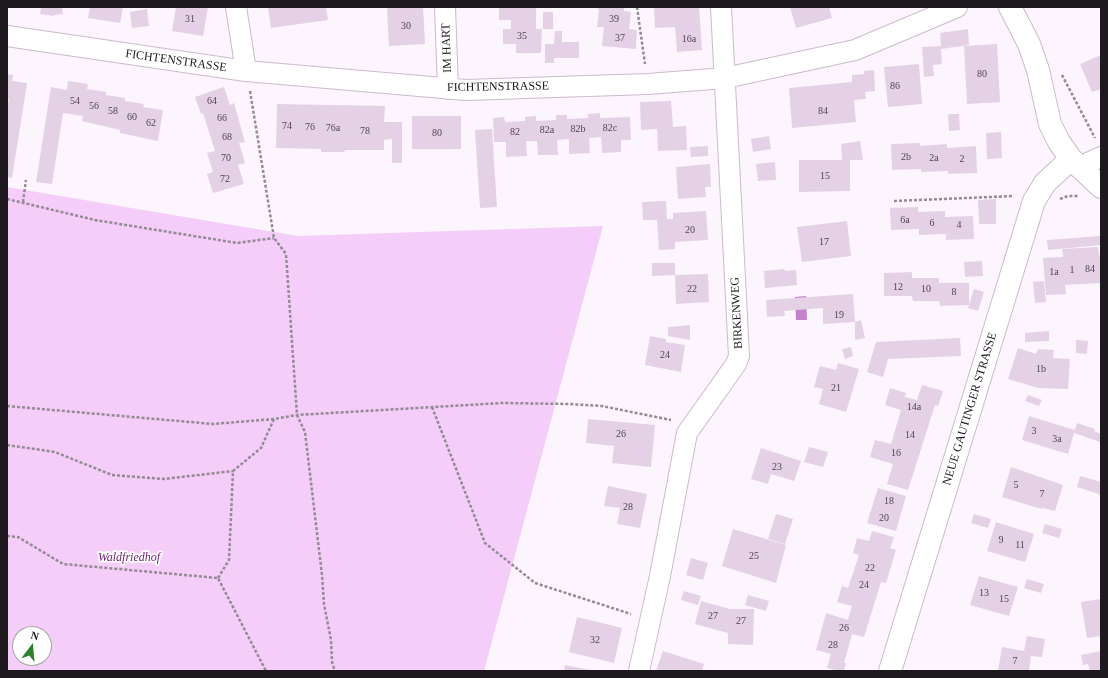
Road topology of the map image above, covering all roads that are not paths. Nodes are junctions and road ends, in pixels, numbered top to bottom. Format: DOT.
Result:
graph roads {
  1 [pos="236,7"];
  2 [pos="445,7"];
  3 [pos="721,7"];
  4 [pos="957,7"];
  5 [pos="1010,7"];
  6 [pos="7,36"];
  7 [pos="246,71"];
  8 [pos="725,78"];
  9 [pos="448,88"];
  10 [pos="1099,150"];
  11 [pos="1075,163"];
  12 [pos="1092,192"];
  13 [pos="639,671"];
  14 [pos="890,671"];
  1 -- 7 [label="street"];
  2 -- 9 [label="street, IM HART"];
  3 -- 8 [label="street, BIRKENWEG"];
  4 -- 8 [label="street, FICHTENSTRASSE"];
  5 -- 11 [label="street"];
  6 -- 7 [label="street, FICHTENSTRASSE"];
  7 -- 9 [label="street, FICHTENSTRASSE"];
  8 -- 9 [label="street, FICHTENSTRASSE"];
  8 -- 13 [label="street, BIRKENWEG"];
  10 -- 11 [label="street"];
  11 -- 12 [label="street"];
  11 -- 14 [label="street, NEUE GAUTINGER STRASSE"];
}
